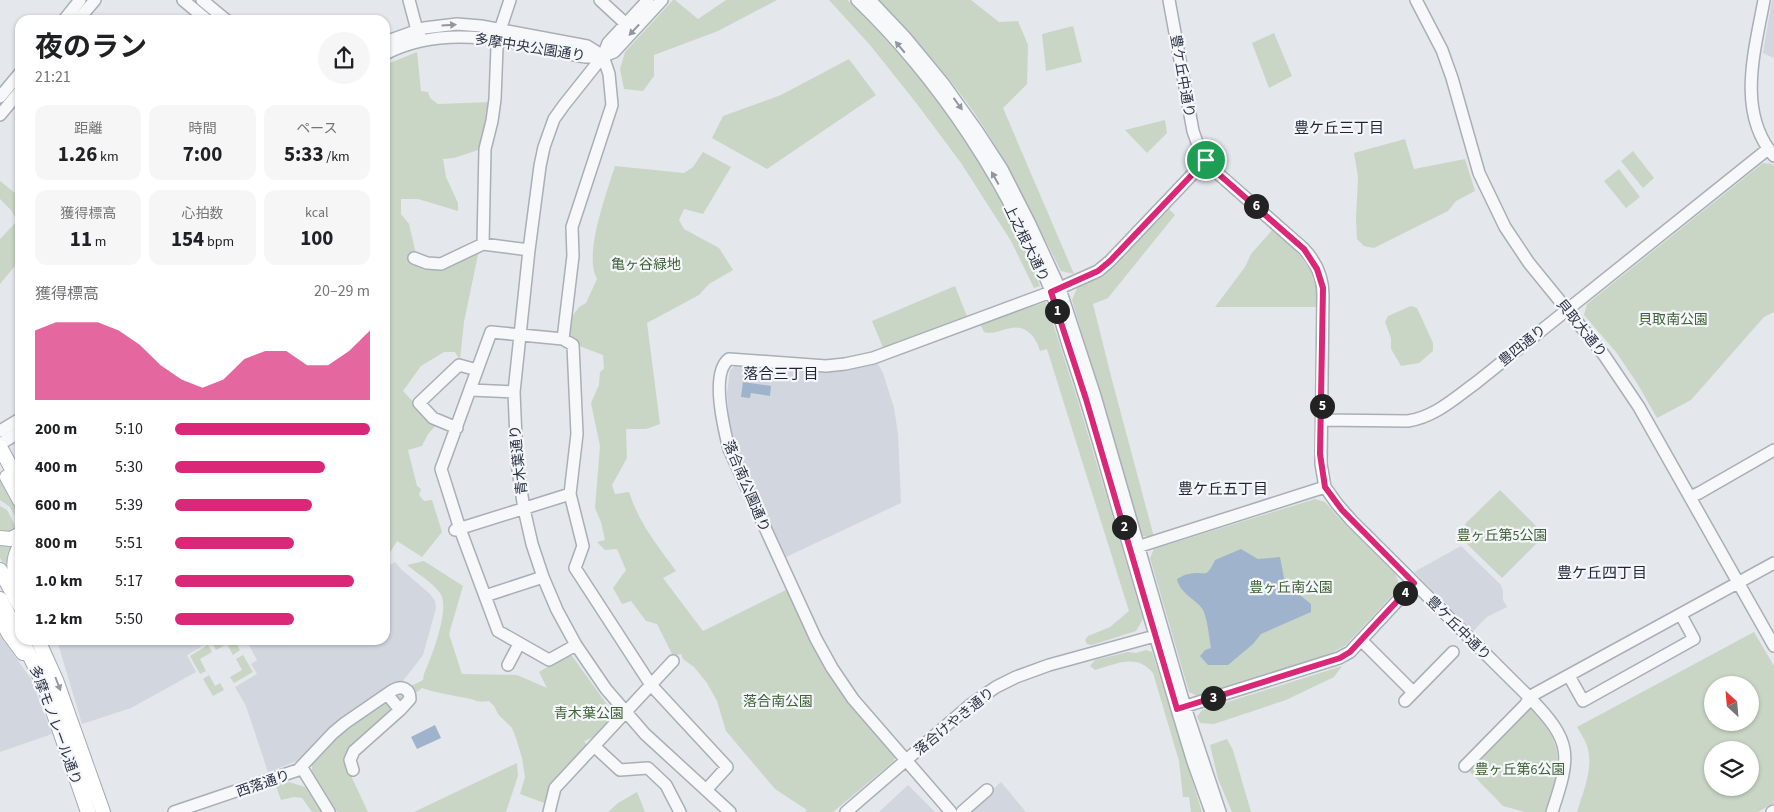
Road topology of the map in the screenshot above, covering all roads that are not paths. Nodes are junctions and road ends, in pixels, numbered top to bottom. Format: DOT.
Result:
graph roads {
  1 [pos="80,0"];
  2 [pos="95,0"];
  3 [pos="182,0"];
  4 [pos="202,0"];
  5 [pos="409,0"];
  6 [pos="417,0"];
  7 [pos="510,0"];
  8 [pos="600,0"];
  9 [pos="648,0"];
  10 [pos="662,0"];
  11 [pos="857,0"];
  12 [pos="870,0"];
  13 [pos="1169,0"];
  14 [pos="1416,0"];
  15 [pos="1764,0"];
  16 [pos="68,15"];
  17 [pos="82,15"];
  18 [pos="201,15"];
  19 [pos="220,15"];
  20 [pos="626,24"];
  21 [pos="421,32"];
  22 [pos="499,35"];
  23 [pos="390,41"];
  24 [pos="390,51"];
  25 [pos="603,56"];
  26 [pos="15,79"];
  27 [pos="15,96"];
  28 [pos="0,97"];
  29 [pos="0,115"];
  30 [pos="1771,152"];
  31 [pos="1206,160"];
  32 [pos="484,244"];
  33 [pos="529,250"];
  34 [pos="414,258"];
  35 [pos="1056,290"];
  36 [pos="1567,309"];
  37 [pos="519,335"];
  38 [pos="563,338"];
  39 [pos="477,370"];
  40 [pos="471,390"];
  41 [pos="514,392"];
  42 [pos="1322,420"];
  43 [pos="15,422"];
  44 [pos="457,428"];
  45 [pos="0,431"];
  46 [pos="15,435"];
  47 [pos="0,445"];
  48 [pos="1774,450"];
  49 [pos="0,464"];
  50 [pos="15,474"];
  51 [pos="1325,487"];
  52 [pos="15,492"];
  53 [pos="570,494"];
  54 [pos="1690,497"];
  55 [pos="524,509"];
  56 [pos="457,530"];
  57 [pos="15,537"];
  58 [pos="0,538"];
  59 [pos="1135,548"];
  60 [pos="15,558"];
  61 [pos="1774,563"];
  62 [pos="0,570"];
  63 [pos="15,574"];
  64 [pos="543,577"];
  65 [pos="1414,583"];
  66 [pos="1738,584"];
  67 [pos="485,596"];
  68 [pos="15,597"];
  69 [pos="0,599"];
  70 [pos="1681,615"];
  71 [pos="0,618"];
  72 [pos="15,627"];
  73 [pos="1160,635"];
  74 [pos="15,640"];
  75 [pos="1361,640"];
  76 [pos="519,644"];
  77 [pos="20,645"];
  78 [pos="26,645"];
  79 [pos="39,645"];
  80 [pos="44,645"];
  81 [pos="576,645"];
  82 [pos="1774,646"];
  83 [pos="1453,652"];
  84 [pos="674,661"];
  85 [pos="508,665"];
  86 [pos="44,669"];
  87 [pos="1570,676"];
  88 [pos="652,685"];
  89 [pos="387,694"];
  90 [pos="1529,697"];
  91 [pos="1181,708"];
  92 [pos="400,710"];
  93 [pos="625,712"];
  94 [pos="594,746"];
  95 [pos="664,752"];
  96 [pos="906,760"];
  97 [pos="1465,766"];
  98 [pos="302,768"];
  99 [pos="648,768"];
  100 [pos="352,770"];
  101 [pos="706,790"];
  102 [pos="987,790"];
  103 [pos="88,812"];
  104 [pos="103,812"];
  105 [pos="174,812"];
  106 [pos="328,812"];
  107 [pos="549,812"];
  108 [pos="680,812"];
  109 [pos="730,812"];
  110 [pos="846,812"];
  111 [pos="951,812"];
  112 [pos="962,812"];
  113 [pos="1211,812"];
  114 [pos="1220,812"];
  115 [pos="1552,812"];
  1 -- 16 [label="street"];
  2 -- 17 [label="street"];
  3 -- 18 [label="street"];
  4 -- 19 [label="street"];
  5 -- 21 [label="street"];
  6 -- 21 [label="street"];
  7 -- 22 [label="street"];
  8 -- 20 [label="street"];
  9 -- 20 [label="street, 青木葉通り"];
  10 -- 25 [label="street, 青木葉通り, one-way"];
  35 -- 11 [label="street, 上之根大通り, one-way"];
  12 -- 35 [label="street, 上之根大通り, one-way"];
  13 -- 31 [label="street, 豊ケ丘中通り"];
  14 -- 36 [label="street, 貝取大通り"];
  15 -- 30 [label="street"];
  20 -- 25 [label="street, 青木葉通り"];
  21 -- 22 [label="street, 多摩中央公園通り"];
  21 -- 23 [label="street, 多摩中央公園通り"];
  21 -- 24 [label="street, 多摩中央公園通り"];
  22 -- 25 [label="street, 多摩中央公園通り"];
  22 -- 32 [label="street"];
  25 -- 33 [label="street, 青木葉通り"];
  25 -- 38 [label="street"];
  26 -- 28 [label="street"];
  27 -- 29 [label="street"];
  30 -- 36 [label="street, 豊四通り"];
  31 -- 35 [label="street"];
  31 -- 42 [label="street, 豊ケ丘中通り"];
  32 -- 33 [label="street"];
  32 -- 34 [label="street"];
  33 -- 37 [label="street, 青木葉通り"];
  35 -- 59 [label="street, 上之根大通り"];
  35 -- 96 [label="street, 落合南公園通り"];
  36 -- 42 [label="street, 豊四通り"];
  36 -- 54 [label="street, 貝取大通り"];
  37 -- 38 [label="street"];
  37 -- 39 [label="street"];
  37 -- 41 [label="street, 青木葉通り"];
  38 -- 53 [label="street"];
  39 -- 40 [label="street"];
  39 -- 44 [label="street"];
  40 -- 41 [label="street"];
  40 -- 44 [label="street"];
  41 -- 55 [label="street, 青木葉通り"];
  42 -- 51 [label="street, 豊ケ丘中通り"];
  43 -- 45 [label="street"];
  44 -- 56 [label="street"];
  46 -- 47 [label="street"];
  47 -- 50 [label="main road"];
  48 -- 54 [label="street"];
  49 -- 52 [label="main road"];
  51 -- 59 [label="street"];
  51 -- 65 [label="street, 豊ケ丘中通り"];
  53 -- 55 [label="street"];
  53 -- 88 [label="street"];
  54 -- 66 [label="street, 貝取大通り"];
  55 -- 56 [label="street"];
  55 -- 64 [label="street, 青木葉通り"];
  56 -- 67 [label="street"];
  57 -- 58 [label="main road"];
  59 -- 73 [label="street, 上之根大通り"];
  60 -- 63 [label="main road"];
  61 -- 66 [label="street"];
  62 -- 68 [label="main road"];
  64 -- 67 [label="street"];
  64 -- 81 [label="street, 青木葉通り"];
  65 -- 75 [label="street"];
  65 -- 90 [label="street, 豊ケ丘中通り"];
  66 -- 70 [label="street"];
  66 -- 82 [label="street, 貝取大通り"];
  67 -- 76 [label="street"];
  69 -- 72 [label="main road"];
  70 -- 87 [label="street"];
  70 -- 87 [label="street"];
  71 -- 74 [label="main road"];
  73 -- 91 [label="street, 上之根大通り"];
  73 -- 96 [label="street, 落合けやき通り"];
  75 -- 83 [label="street"];
  75 -- 91 [label="street"];
  76 -- 81 [label="street"];
  76 -- 85 [label="street"];
  77 -- 86 [label="main road"];
  78 -- 86 [label="main road, 多摩モノレール通り"];
  79 -- 86 [label="main road, 多摩モノレール通り"];
  80 -- 86 [label="main road"];
  81 -- 93 [label="street, 青木葉通り"];
  84 -- 88 [label="street"];
  86 -- 103 [label="main road, 多摩モノレール通り"];
  86 -- 104 [label="main road, 多摩モノレール通り, one-way"];
  87 -- 90 [label="street"];
  88 -- 93 [label="street"];
  88 -- 101 [label="street"];
  89 -- 92 [label="street"];
  89 -- 92 [label="street"];
  89 -- 98 [label="street"];
  90 -- 97 [label="street"];
  90 -- 115 [label="street, 豊ケ丘中通り"];
  91 -- 113 [label="street, 上之根大通り"];
  91 -- 114 [label="street, 上之根大通り"];
  92 -- 100 [label="street"];
  93 -- 94 [label="street"];
  93 -- 95 [label="street, 青木葉通り"];
  94 -- 99 [label="street"];
  94 -- 107 [label="street"];
  95 -- 99 [label="street"];
  95 -- 101 [label="street, 青木葉通り"];
  96 -- 110 [label="street, 落合けやき通り"];
  96 -- 111 [label="street"];
  98 -- 105 [label="street, 西落通り"];
  98 -- 106 [label="street, 西落通り"];
  99 -- 108 [label="street"];
  101 -- 109 [label="street, 青木葉通り"];
  102 -- 112 [label="street"];
}
